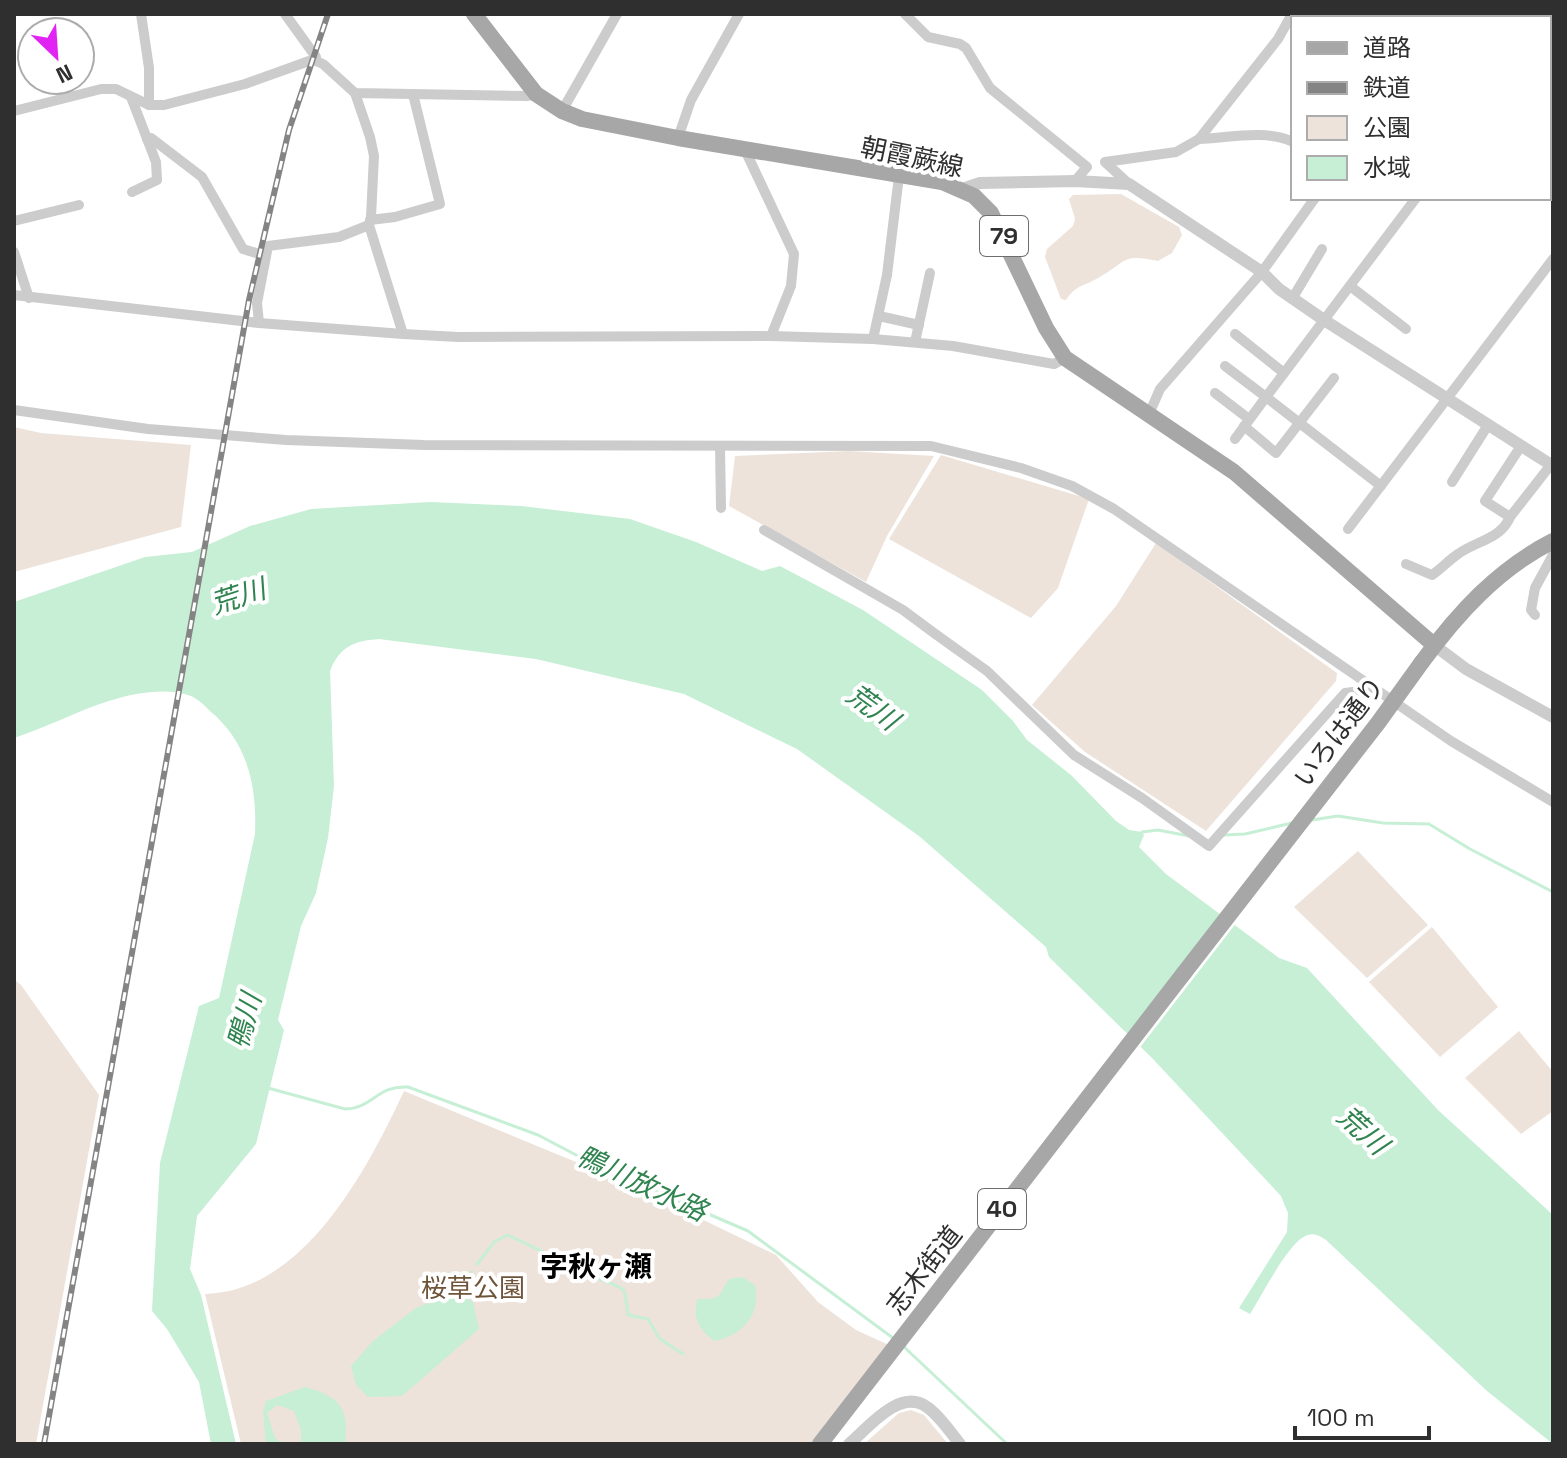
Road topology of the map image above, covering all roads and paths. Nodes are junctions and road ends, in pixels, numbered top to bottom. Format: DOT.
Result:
graph roads {
  1 [pos="141,14"];
  2 [pos="285,14"];
  3 [pos="474,14"];
  4 [pos="617,14"];
  5 [pos="739,14"];
  6 [pos="905,14"];
  7 [pos="1292,14"];
  8 [pos="316,61"];
  9 [pos="355,93"];
  10 [pos="413,94"];
  11 [pos="536,94"];
  12 [pos="131,97"];
  13 [pos="149,105"];
  14 [pos="14,111"];
  15 [pos="562,111"];
  16 [pos="678,138"];
  17 [pos="147,139"];
  18 [pos="1199,139"];
  19 [pos="1291,141"];
  20 [pos="745,150"];
  21 [pos="1105,162"];
  22 [pos="1087,167"];
  23 [pos="899,176"];
  24 [pos="1075,181"];
  25 [pos="1129,184"];
  26 [pos="962,189"];
  27 [pos="132,192"];
  28 [pos="1314,200"];
  29 [pos="1414,200"];
  30 [pos="79,205"];
  31 [pos="14,221"];
  32 [pos="369,222"];
  33 [pos="1322,249"];
  34 [pos="14,252"];
  35 [pos="266,256"];
  36 [pos="1553,259"];
  37 [pos="1262,272"];
  38 [pos="930,273"];
  39 [pos="1350,286"];
  40 [pos="14,295"];
  41 [pos="29,298"];
  42 [pos="1292,299"];
  43 [pos="879,316"];
  44 [pos="1324,320"];
  45 [pos="259,323"];
  46 [pos="919,325"];
  47 [pos="1406,329"];
  48 [pos="403,334"];
  49 [pos="1235,334"];
  50 [pos="771,336"];
  51 [pos="873,339"];
  52 [pos="915,342"];
  53 [pos="1065,358"];
  54 [pos="1225,366"];
  55 [pos="1284,373"];
  56 [pos="1334,378"];
  57 [pos="1215,393"];
  58 [pos="1266,397"];
  59 [pos="1448,400"];
  60 [pos="14,410"];
  61 [pos="1149,414"];
  62 [pos="1247,423"];
  63 [pos="1299,423"];
  64 [pos="1488,425"];
  65 [pos="1235,439"];
  66 [pos="720,446"];
  67 [pos="1521,446"];
  68 [pos="1552,464"];
  69 [pos="1452,482"];
  70 [pos="1381,486"];
  71 [pos="721,508"];
  72 [pos="1510,517"];
  73 [pos="1348,529"];
  74 [pos="764,530"];
  75 [pos="1553,541"];
  76 [pos="1553,555"];
  77 [pos="1406,564"];
  78 [pos="1535,615"];
  79 [pos="1434,645"];
  80 [pos="1376,689"];
  81 [pos="1553,717"];
  82 [pos="1553,802"];
  83 [pos="1184,973"];
  84 [pos="820,1444"];
  85 [pos="849,1444"];
  86 [pos="960,1444"];
  1 -- 13 [label="street"];
  2 -- 8 [label="street"];
  3 -- 11 [label="main road, 朝霞蕨線 / 79"];
  4 -- 15 [label="street"];
  5 -- 16 [label="street"];
  6 -- 22 [label="street"];
  7 -- 18 [label="street"];
  8 -- 9 [label="street"];
  8 -- 13 [label="street"];
  9 -- 10 [label="street"];
  9 -- 32 [label="street"];
  10 -- 11 [label="street"];
  10 -- 32 [label="street"];
  11 -- 15 [label="main road, 朝霞蕨線 / 79"];
  12 -- 13 [label="street"];
  12 -- 14 [label="street"];
  12 -- 17 [label="street"];
  15 -- 16 [label="main road, 朝霞蕨線 / 79"];
  16 -- 20 [label="main road, 朝霞蕨線 / 79"];
  17 -- 27 [label="street"];
  17 -- 35 [label="street"];
  18 -- 19 [label="street"];
  18 -- 21 [label="street"];
  20 -- 23 [label="main road, 朝霞蕨線 / 79"];
  20 -- 50 [label="street"];
  21 -- 22 [label="street"];
  21 -- 25 [label="street"];
  22 -- 24 [label="street"];
  23 -- 26 [label="main road, 朝霞蕨線 / 79"];
  23 -- 43 [label="street"];
  24 -- 25 [label="street"];
  24 -- 26 [label="street"];
  25 -- 37 [label="street"];
  26 -- 53 [label="main road, 朝霞蕨線 / 79"];
  28 -- 37 [label="street"];
  29 -- 39 [label="street"];
  30 -- 31 [label="street"];
  32 -- 35 [label="street"];
  32 -- 48 [label="street"];
  33 -- 42 [label="street"];
  34 -- 41 [label="street"];
  35 -- 45 [label="street"];
  36 -- 59 [label="street"];
  37 -- 42 [label="street"];
  37 -- 61 [label="street"];
  38 -- 46 [label="street"];
  39 -- 44 [label="street"];
  39 -- 47 [label="street"];
  40 -- 41 [label="street"];
  41 -- 45 [label="street"];
  42 -- 44 [label="street"];
  43 -- 46 [label="street"];
  43 -- 51 [label="street"];
  44 -- 55 [label="street"];
  44 -- 59 [label="street"];
  45 -- 48 [label="street"];
  46 -- 52 [label="street"];
  48 -- 50 [label="street"];
  49 -- 55 [label="street"];
  50 -- 51 [label="street"];
  51 -- 52 [label="street"];
  52 -- 53 [label="street"];
  53 -- 61 [label="main road, 朝霞蕨線 / 79"];
  54 -- 58 [label="street"];
  55 -- 58 [label="street"];
  56 -- 63 [label="street"];
  57 -- 62 [label="street"];
  58 -- 62 [label="street"];
  58 -- 63 [label="street"];
  59 -- 64 [label="street"];
  59 -- 70 [label="street"];
  60 -- 66 [label="street"];
  61 -- 79 [label="main road, 朝霞蕨線 / 79"];
  62 -- 63 [label="street"];
  62 -- 65 [label="street"];
  63 -- 70 [label="street"];
  64 -- 67 [label="street"];
  64 -- 69 [label="street"];
  66 -- 71 [label="street"];
  66 -- 80 [label="street"];
  67 -- 68 [label="street"];
  67 -- 72 [label="street"];
  68 -- 72 [label="street"];
  70 -- 73 [label="street"];
  72 -- 77 [label="street"];
  74 -- 80 [label="street"];
  75 -- 79 [label="main road, いろは通り / 40"];
  76 -- 78 [label="street"];
  79 -- 81 [label="street"];
  79 -- 83 [label="main road, いろは通り / 40, bridge"];
  80 -- 82 [label="street"];
  83 -- 84 [label="main road, 志木街道 / 40"];
  85 -- 86 [label="street"];
}
